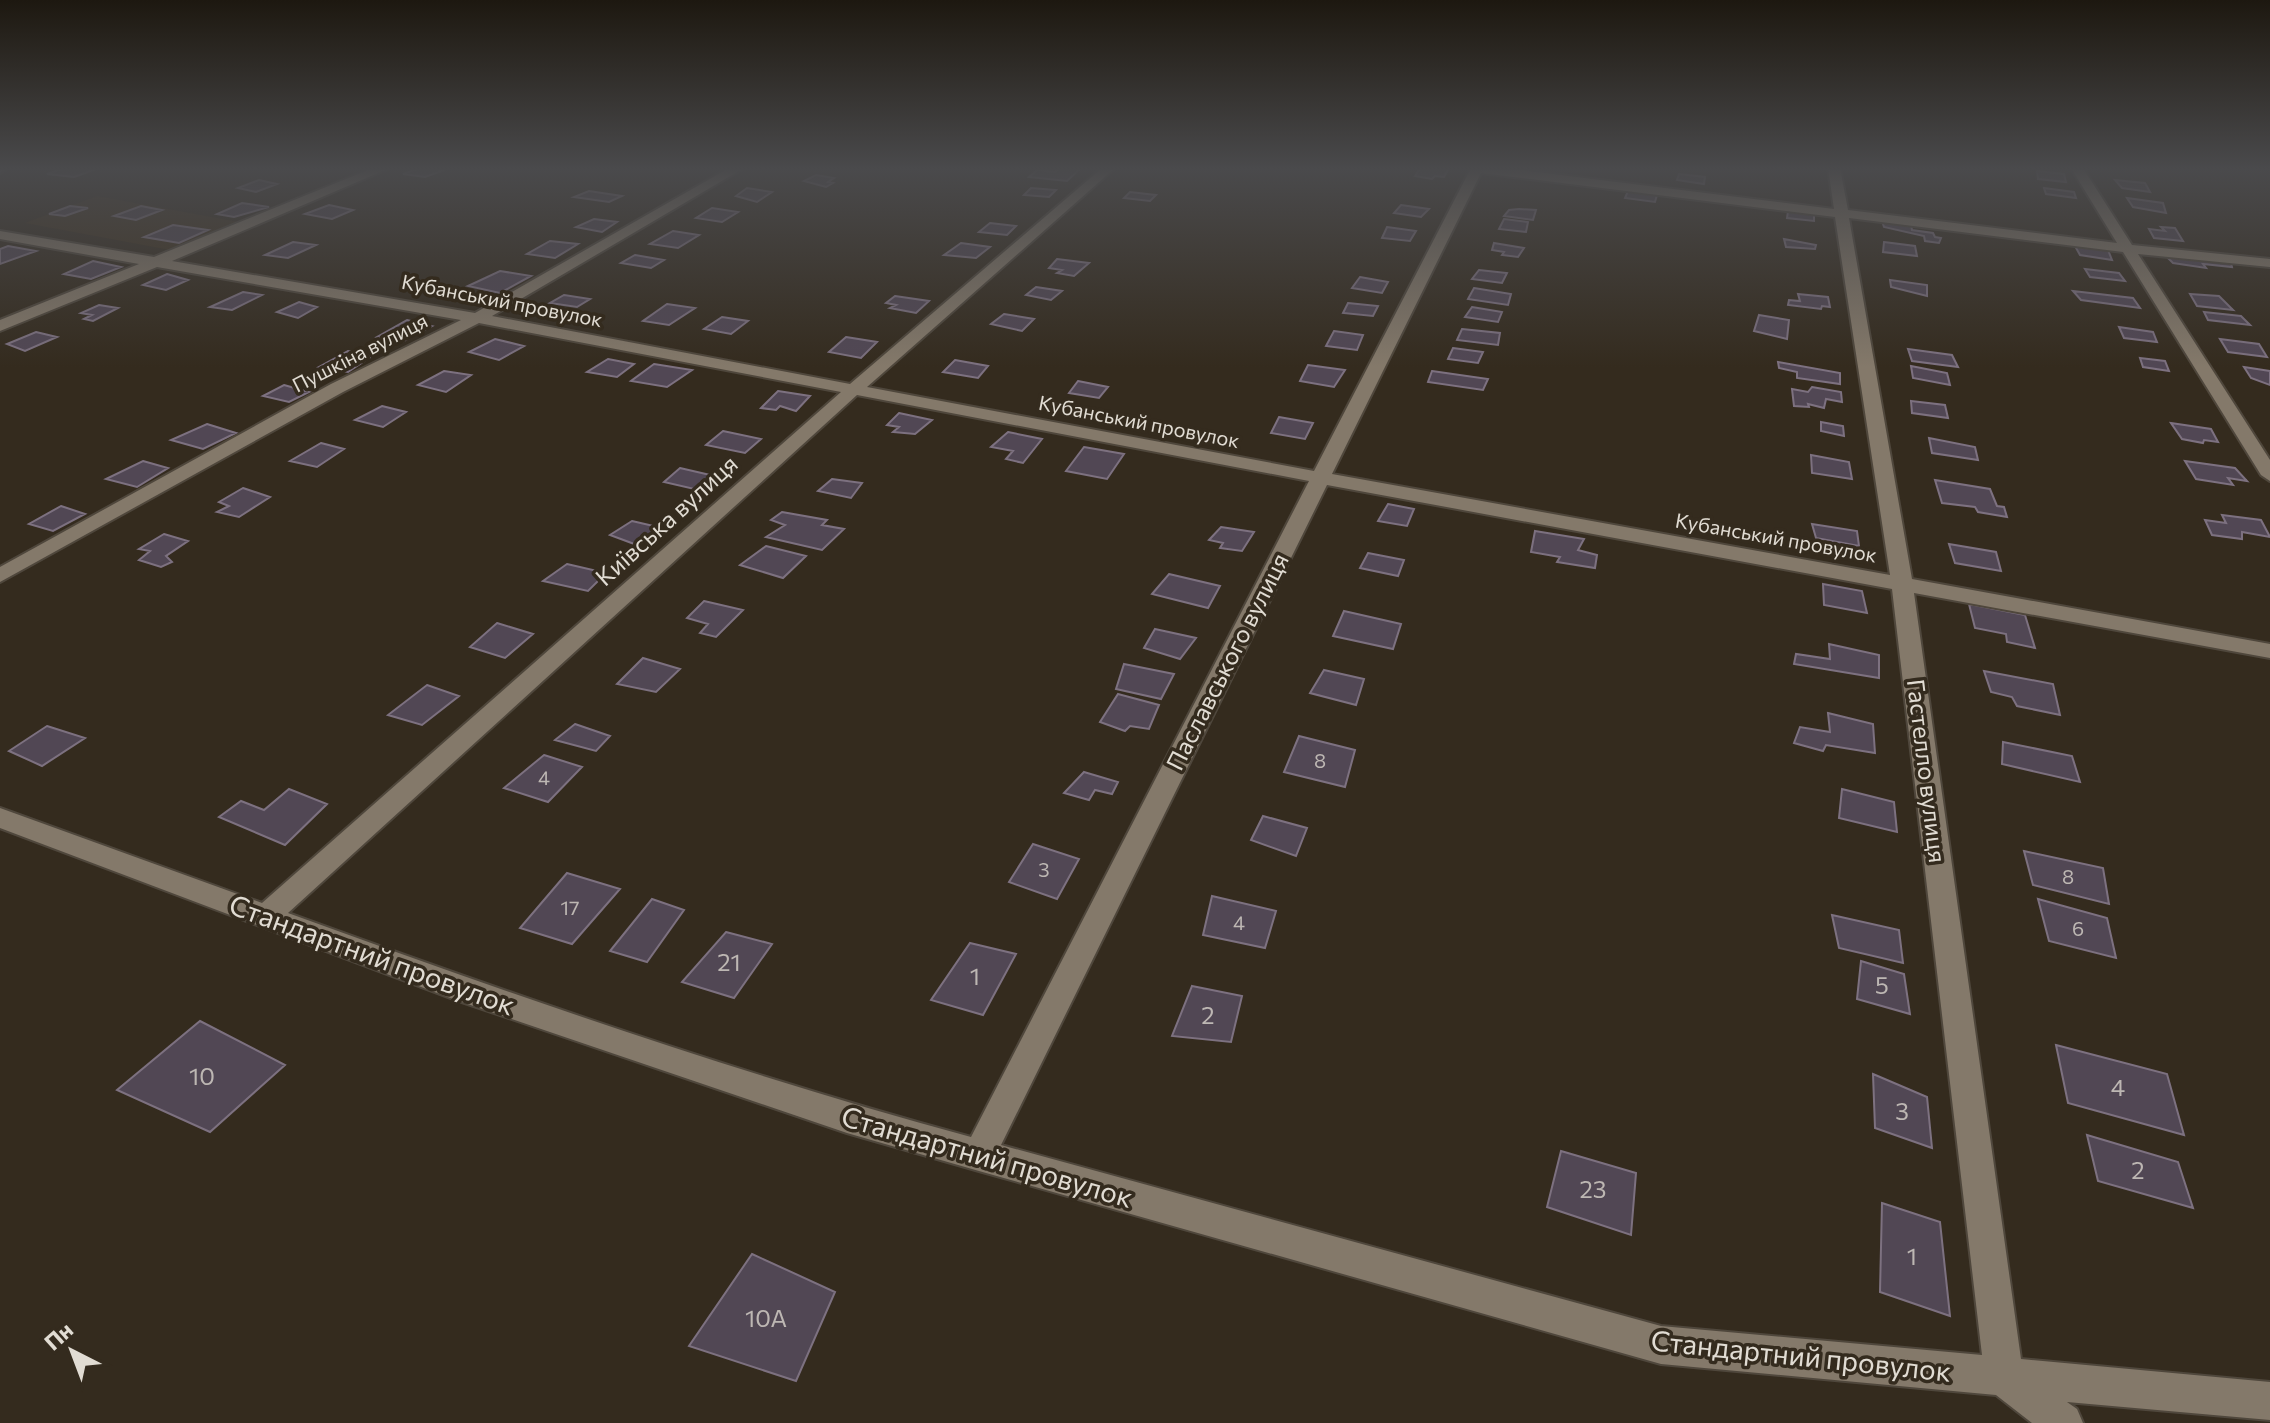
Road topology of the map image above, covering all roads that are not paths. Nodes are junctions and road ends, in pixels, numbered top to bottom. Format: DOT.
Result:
graph roads {
  1 [pos="224,234"];
  2 [pos="622,234"];
  3 [pos="1032,234"];
  4 [pos="1443,234"];
  5 [pos="1845,234"];
  6 [pos="2013,234"];
  7 [pos="2120,234"];
  8 [pos="0,235"];
  9 [pos="2129,249"];
  10 [pos="160,261"];
  11 [pos="2270,263"];
  12 [pos="477,318"];
  13 [pos="0,326"];
  14 [pos="853,390"];
  15 [pos="2270,475"];
  16 [pos="1321,478"];
  17 [pos="0,576"];
  18 [pos="1902,583"];
  19 [pos="2270,651"];
  20 [pos="0,818"];
  21 [pos="264,918"];
  22 [pos="979,1155"];
  23 [pos="2004,1377"];
  24 [pos="2270,1401"];
  25 [pos="2063,1423"];
  1 -- 10 [label="street"];
  2 -- 12 [label="street, Пушкіна вулиця"];
  3 -- 14 [label="street, Київська вулиця"];
  4 -- 16 [label="street, Паславського вулиця"];
  5 -- 18 [label="street, Гастелло вулиця"];
  6 -- 9 [label="street"];
  7 -- 9 [label="street"];
  8 -- 10 [label="street, Кубанський провулок"];
  9 -- 11 [label="street"];
  9 -- 15 [label="street"];
  10 -- 12 [label="street, Кубанський провулок"];
  10 -- 13 [label="street"];
  12 -- 14 [label="street, Кубанський провулок"];
  12 -- 17 [label="street, Пушкіна вулиця"];
  14 -- 16 [label="street, Кубанський провулок"];
  14 -- 21 [label="street, Київська вулиця"];
  16 -- 18 [label="street, Кубанський провулок"];
  16 -- 22 [label="street, Паславського вулиця"];
  18 -- 19 [label="street, Кубанський провулок"];
  18 -- 23 [label="street, Гастелло вулиця"];
  20 -- 21 [label="street, Стандартний провулок"];
  21 -- 22 [label="street, Стандартний провулок"];
  22 -- 23 [label="street, Стандартний провулок"];
  23 -- 24 [label="street, Стандартний провулок"];
  23 -- 25 [label="street"];
}
